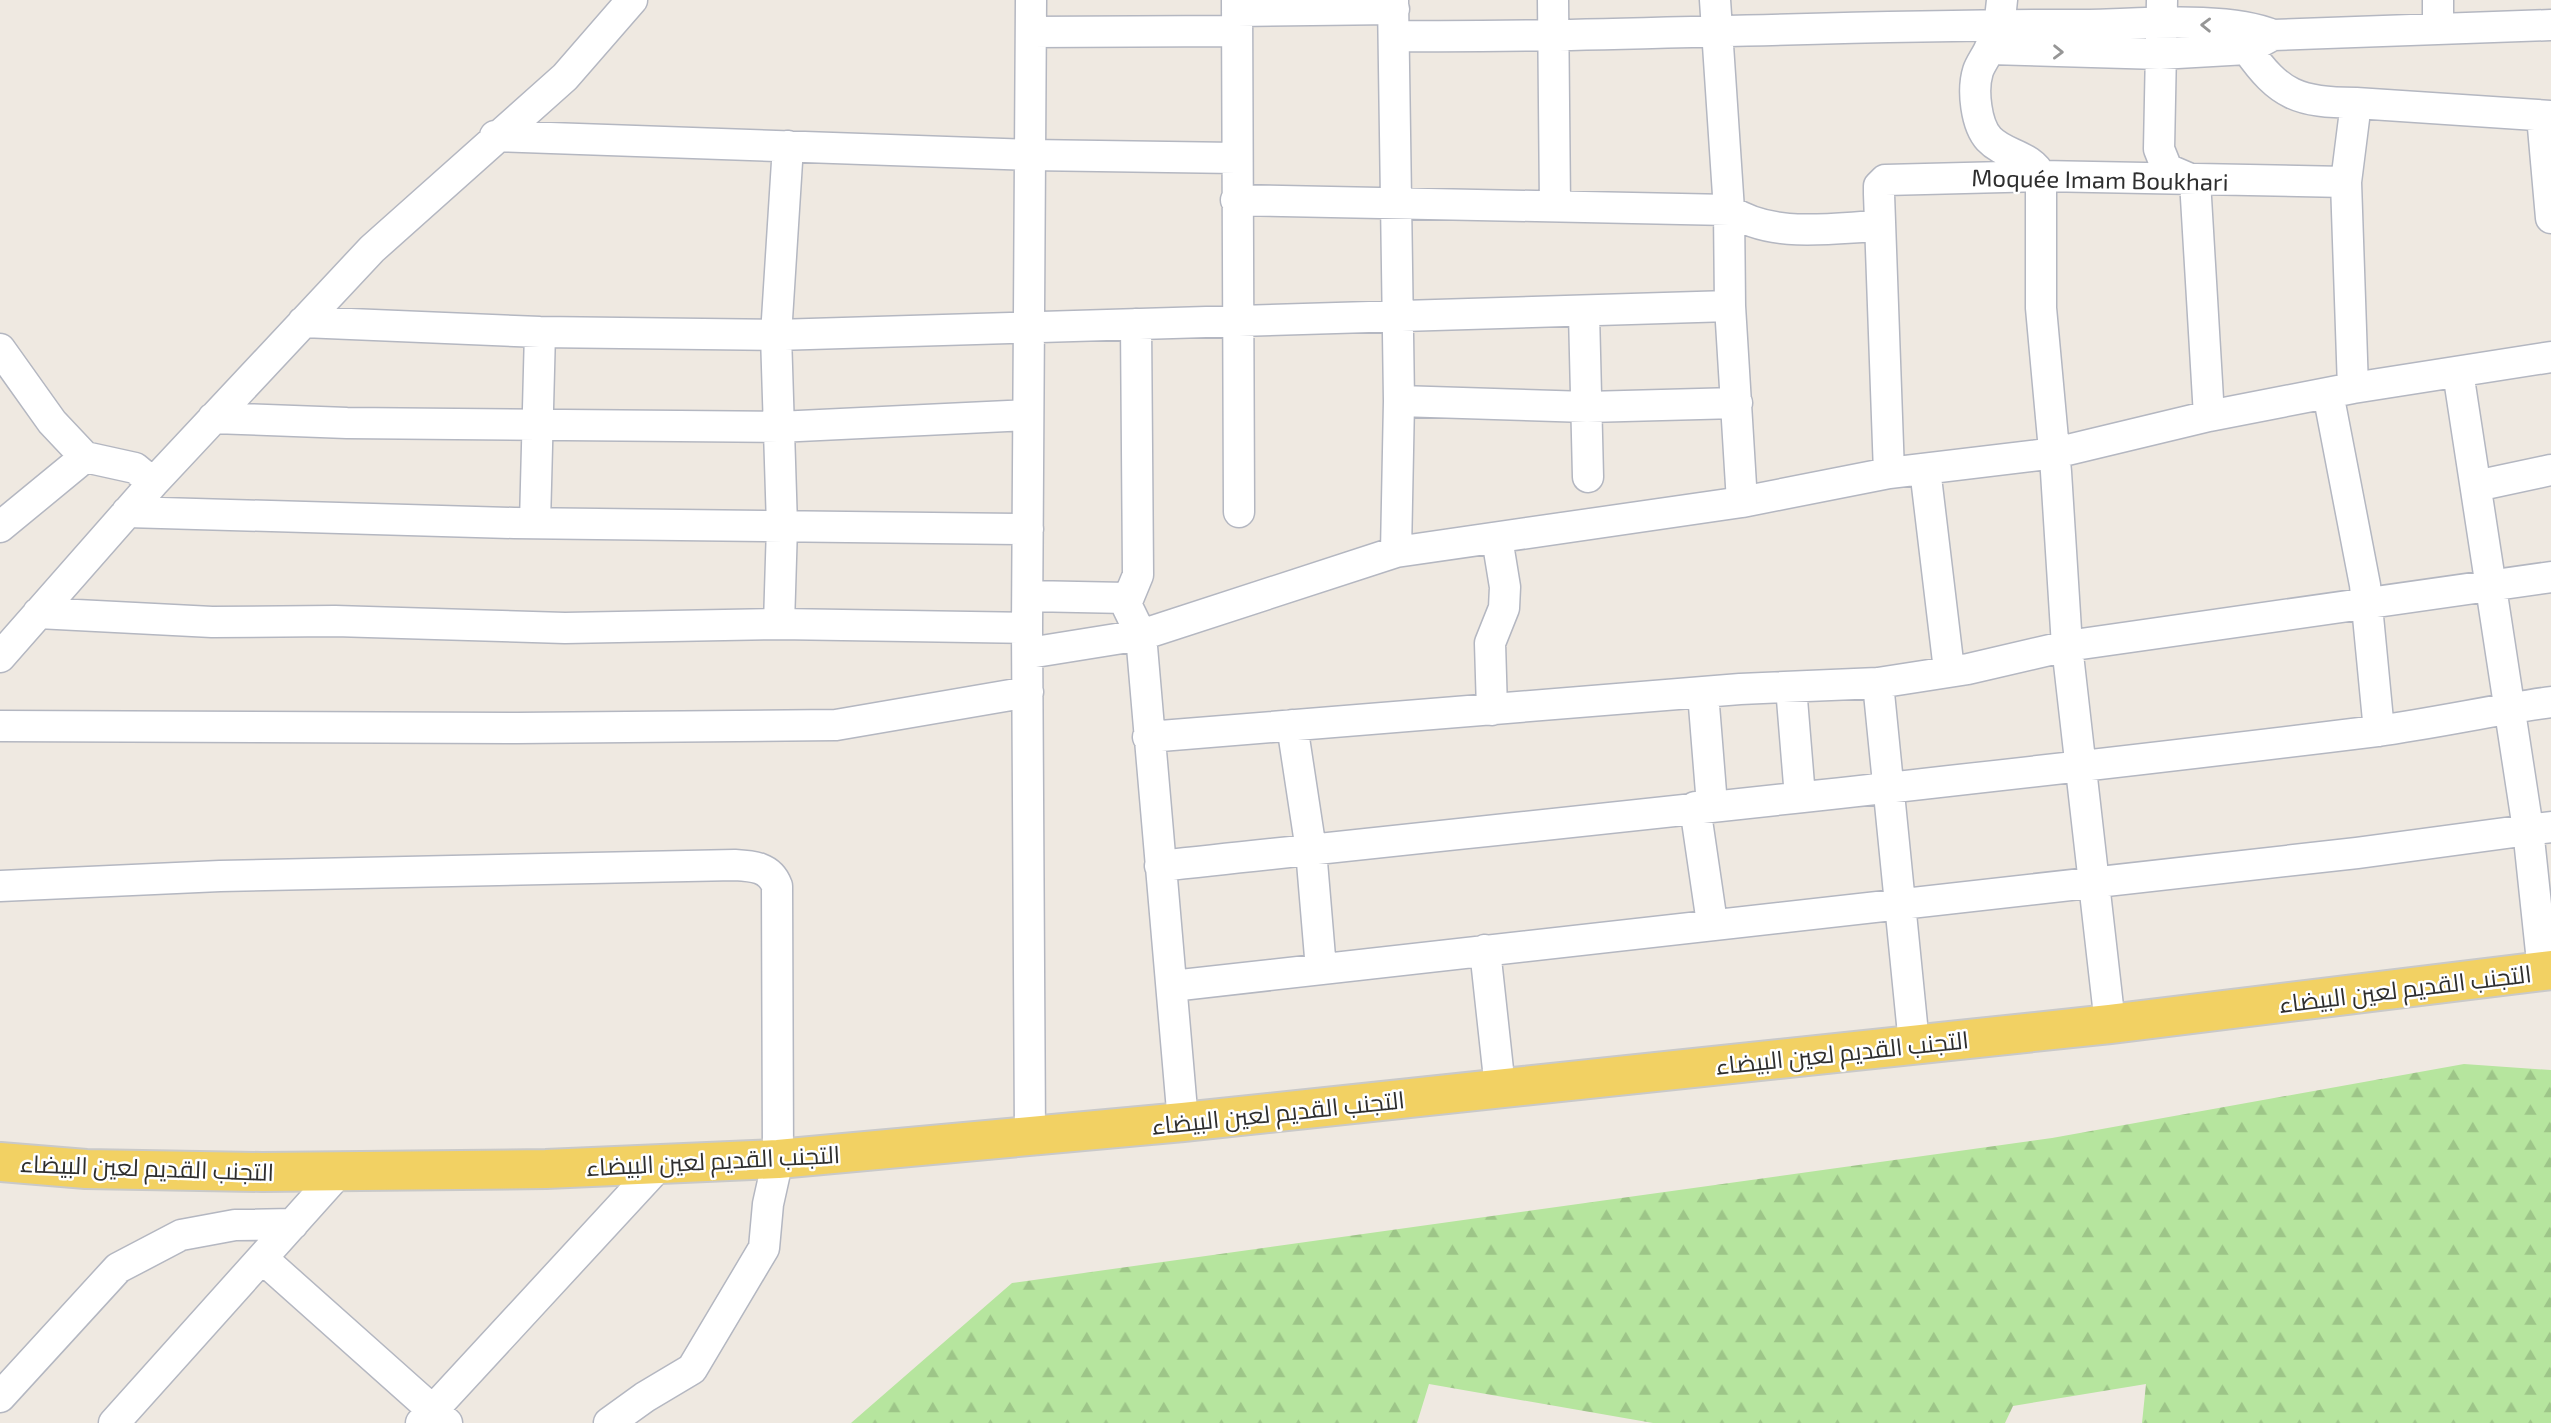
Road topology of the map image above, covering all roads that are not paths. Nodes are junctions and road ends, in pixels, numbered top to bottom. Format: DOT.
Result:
graph roads {
  1 [pos="632,0"];
  2 [pos="1031,0"];
  3 [pos="1553,0"];
  4 [pos="1715,0"];
  5 [pos="1237,14"];
  6 [pos="2438,14"];
  7 [pos="1394,15"];
  8 [pos="1997,24"];
  9 [pos="2551,25"];
  10 [pos="2161,26"];
  11 [pos="1031,32"];
  12 [pos="1715,33"];
  13 [pos="1553,37"];
  14 [pos="2260,42"];
  15 [pos="2356,103"];
  16 [pos="2546,116"];
  17 [pos="495,136"];
  18 [pos="788,146"];
  19 [pos="1030,155"];
  20 [pos="1236,158"];
  21 [pos="2041,176"];
  22 [pos="2194,181"];
  23 [pos="2346,181"];
  24 [pos="1236,200"];
  25 [pos="1396,202"];
  26 [pos="1555,206"];
  27 [pos="1729,209"];
  28 [pos="2551,218"];
  29 [pos="1880,226"];
  30 [pos="1730,306"];
  31 [pos="1584,313"];
  32 [pos="1397,316"];
  33 [pos="303,322"];
  34 [pos="1238,323"];
  35 [pos="1136,324"];
  36 [pos="1029,327"];
  37 [pos="540,332"];
  38 [pos="776,335"];
  39 [pos="0,349"];
  40 [pos="2551,358"];
  41 [pos="2459,372"];
  42 [pos="2340,391"];
  43 [pos="1399,401"];
  44 [pos="1737,403"];
  45 [pos="1587,407"];
  46 [pos="1028,415"];
  47 [pos="2209,416"];
  48 [pos="213,418"];
  49 [pos="536,424"];
  50 [pos="778,427"];
  51 [pos="2055,453"];
  52 [pos="85,457"];
  53 [pos="1925,469"];
  54 [pos="2551,470"];
  55 [pos="1889,472"];
  56 [pos="1588,477"];
  57 [pos="153,483"];
  58 [pos="2476,486"];
  59 [pos="1742,502"];
  60 [pos="127,512"];
  61 [pos="1239,512"];
  62 [pos="535,523"];
  63 [pos="782,526"];
  64 [pos="0,527"];
  65 [pos="1028,529"];
  66 [pos="1497,538"];
  67 [pos="1396,552"];
  68 [pos="2551,577"];
  69 [pos="2492,585"];
  70 [pos="1028,596"];
  71 [pos="1126,598"];
  72 [pos="2367,603"];
  73 [pos="38,613"];
  74 [pos="779,624"];
  75 [pos="1141,635"];
  76 [pos="1028,641"];
  77 [pos="2067,646"];
  78 [pos="0,657"];
  79 [pos="1949,670"];
  80 [pos="1878,683"];
  81 [pos="1791,687"];
  82 [pos="1028,692"];
  83 [pos="1703,693"];
  84 [pos="2551,702"];
  85 [pos="2510,708"];
  86 [pos="1492,710"];
  87 [pos="1292,725"];
  88 [pos="0,726"];
  89 [pos="2379,731"];
  90 [pos="1148,737"];
  91 [pos="2081,767"];
  92 [pos="1889,790"];
  93 [pos="1800,797"];
  94 [pos="1704,806"];
  95 [pos="2539,828"];
  96 [pos="1311,850"];
  97 [pos="1160,866"];
  98 [pos="2096,883"];
  99 [pos="0,886"];
  100 [pos="1900,903"];
  101 [pos="1712,923"];
  102 [pos="1485,950"];
  103 [pos="1321,969"];
  104 [pos="2547,971"];
  105 [pos="1172,986"];
  106 [pos="2110,1024"];
  107 [pos="1914,1044"];
  108 [pos="1500,1088"];
  109 [pos="1183,1122"];
  110 [pos="1030,1137"];
  111 [pos="778,1159"];
  112 [pos="0,1161"];
  113 [pos="662,1162"];
  114 [pos="340,1171"];
  115 [pos="293,1224"];
  116 [pos="263,1259"];
  117 [pos="0,1397"];
  118 [pos="434,1418"];
  119 [pos="114,1423"];
  120 [pos="609,1423"];
  1 -- 17 [label="street"];
  2 -- 11 [label="street"];
  3 -- 13 [label="street"];
  4 -- 12 [label="street"];
  5 -- 7 [label="street"];
  5 -- 11 [label="street"];
  5 -- 20 [label="street"];
  6 -- 9 [label="street"];
  6 -- 14 [label="street"];
  7 -- 13 [label="street"];
  7 -- 25 [label="street"];
  8 -- 10 [label="street"];
  8 -- 12 [label="street"];
  8 -- 21 [label="street"];
  10 -- 14 [label="street"];
  10 -- 22 [label="street"];
  11 -- 19 [label="street"];
  12 -- 13 [label="street"];
  12 -- 27 [label="street"];
  13 -- 26 [label="street"];
  14 -- 15 [label="street"];
  15 -- 16 [label="street"];
  15 -- 23 [label="street"];
  16 -- 28 [label="street"];
  17 -- 18 [label="street"];
  17 -- 33 [label="street"];
  18 -- 19 [label="street"];
  18 -- 38 [label="street"];
  19 -- 20 [label="street"];
  19 -- 36 [label="street"];
  20 -- 24 [label="street"];
  21 -- 22 [label="street, Moquée Imam Boukhari"];
  21 -- 29 [label="street, Moquée Imam Boukhari"];
  21 -- 51 [label="street"];
  22 -- 23 [label="street, Moquée Imam Boukhari"];
  22 -- 47 [label="street"];
  23 -- 42 [label="street"];
  24 -- 25 [label="street"];
  24 -- 34 [label="street"];
  25 -- 26 [label="street"];
  25 -- 32 [label="street"];
  26 -- 27 [label="street"];
  27 -- 29 [label="street"];
  27 -- 30 [label="street"];
  29 -- 55 [label="street, Moquée Imam Boukhari"];
  30 -- 31 [label="street"];
  30 -- 44 [label="street"];
  31 -- 32 [label="street"];
  31 -- 45 [label="street"];
  32 -- 34 [label="street"];
  32 -- 43 [label="street"];
  33 -- 37 [label="street"];
  33 -- 48 [label="street"];
  34 -- 35 [label="street"];
  34 -- 61 [label="street"];
  35 -- 36 [label="street"];
  35 -- 71 [label="street"];
  36 -- 38 [label="street"];
  36 -- 46 [label="street"];
  37 -- 38 [label="street"];
  37 -- 49 [label="street"];
  38 -- 50 [label="street"];
  39 -- 52 [label="street"];
  40 -- 41 [label="street"];
  41 -- 42 [label="street"];
  41 -- 58 [label="street"];
  42 -- 47 [label="street"];
  42 -- 72 [label="street"];
  43 -- 45 [label="street"];
  43 -- 67 [label="street"];
  44 -- 45 [label="street"];
  44 -- 59 [label="street"];
  45 -- 56 [label="street"];
  46 -- 50 [label="street"];
  46 -- 65 [label="street"];
  47 -- 51 [label="street"];
  48 -- 49 [label="street"];
  48 -- 57 [label="street"];
  49 -- 50 [label="street"];
  49 -- 62 [label="street"];
  50 -- 63 [label="street"];
  51 -- 53 [label="street"];
  51 -- 77 [label="street"];
  52 -- 57 [label="street"];
  52 -- 64 [label="street"];
  53 -- 55 [label="street"];
  53 -- 79 [label="street"];
  54 -- 58 [label="street"];
  55 -- 59 [label="street"];
  57 -- 60 [label="street"];
  58 -- 69 [label="street"];
  59 -- 66 [label="street"];
  60 -- 62 [label="street"];
  60 -- 73 [label="street"];
  62 -- 63 [label="street"];
  63 -- 65 [label="street"];
  63 -- 74 [label="street"];
  65 -- 70 [label="street"];
  66 -- 67 [label="street"];
  66 -- 86 [label="street"];
  67 -- 75 [label="street"];
  68 -- 69 [label="street"];
  69 -- 72 [label="street"];
  69 -- 85 [label="street"];
  70 -- 71 [label="street"];
  70 -- 76 [label="street"];
  71 -- 75 [label="street"];
  72 -- 77 [label="street"];
  72 -- 89 [label="street"];
  73 -- 74 [label="street"];
  73 -- 78 [label="street"];
  74 -- 76 [label="street"];
  75 -- 76 [label="street"];
  75 -- 90 [label="street"];
  76 -- 82 [label="street"];
  77 -- 79 [label="street"];
  77 -- 91 [label="street"];
  79 -- 80 [label="street"];
  80 -- 81 [label="street"];
  80 -- 92 [label="street"];
  81 -- 83 [label="street"];
  81 -- 93 [label="street"];
  82 -- 88 [label="street"];
  82 -- 110 [label="street"];
  83 -- 86 [label="street"];
  83 -- 94 [label="street"];
  84 -- 85 [label="street"];
  85 -- 89 [label="street"];
  85 -- 95 [label="street"];
  86 -- 87 [label="street"];
  87 -- 90 [label="street"];
  87 -- 96 [label="street"];
  89 -- 91 [label="street"];
  90 -- 97 [label="street"];
  91 -- 92 [label="street"];
  91 -- 98 [label="street"];
  92 -- 93 [label="street"];
  92 -- 100 [label="street"];
  93 -- 94 [label="street"];
  94 -- 96 [label="street"];
  94 -- 101 [label="street"];
  95 -- 98 [label="street"];
  95 -- 104 [label="street"];
  96 -- 97 [label="street"];
  96 -- 103 [label="street"];
  97 -- 105 [label="street"];
  98 -- 100 [label="street"];
  98 -- 106 [label="street"];
  99 -- 111 [label="street"];
  100 -- 101 [label="street"];
  100 -- 107 [label="street"];
  101 -- 102 [label="street"];
  102 -- 103 [label="street"];
  102 -- 108 [label="street"];
  103 -- 105 [label="street"];
  104 -- 106 [label="main road, التجنب القديم لعين البيضاء"];
  105 -- 109 [label="street"];
  106 -- 107 [label="main road, التجنب القديم لعين البيضاء"];
  107 -- 108 [label="main road, التجنب القديم لعين البيضاء"];
  108 -- 109 [label="main road, التجنب القديم لعين البيضاء"];
  109 -- 110 [label="main road, التجنب القديم لعين البيضاء"];
  110 -- 111 [label="main road, التجنب القديم لعين البيضاء"];
  111 -- 113 [label="main road, التجنب القديم لعين البيضاء"];
  111 -- 120 [label="street"];
  112 -- 114 [label="main road, التجنب القديم لعين البيضاء"];
  113 -- 114 [label="main road, التجنب القديم لعين البيضاء"];
  113 -- 118 [label="street"];
  114 -- 115 [label="street"];
  115 -- 116 [label="street"];
  115 -- 117 [label="street"];
  116 -- 118 [label="street"];
  116 -- 119 [label="street"];
}
